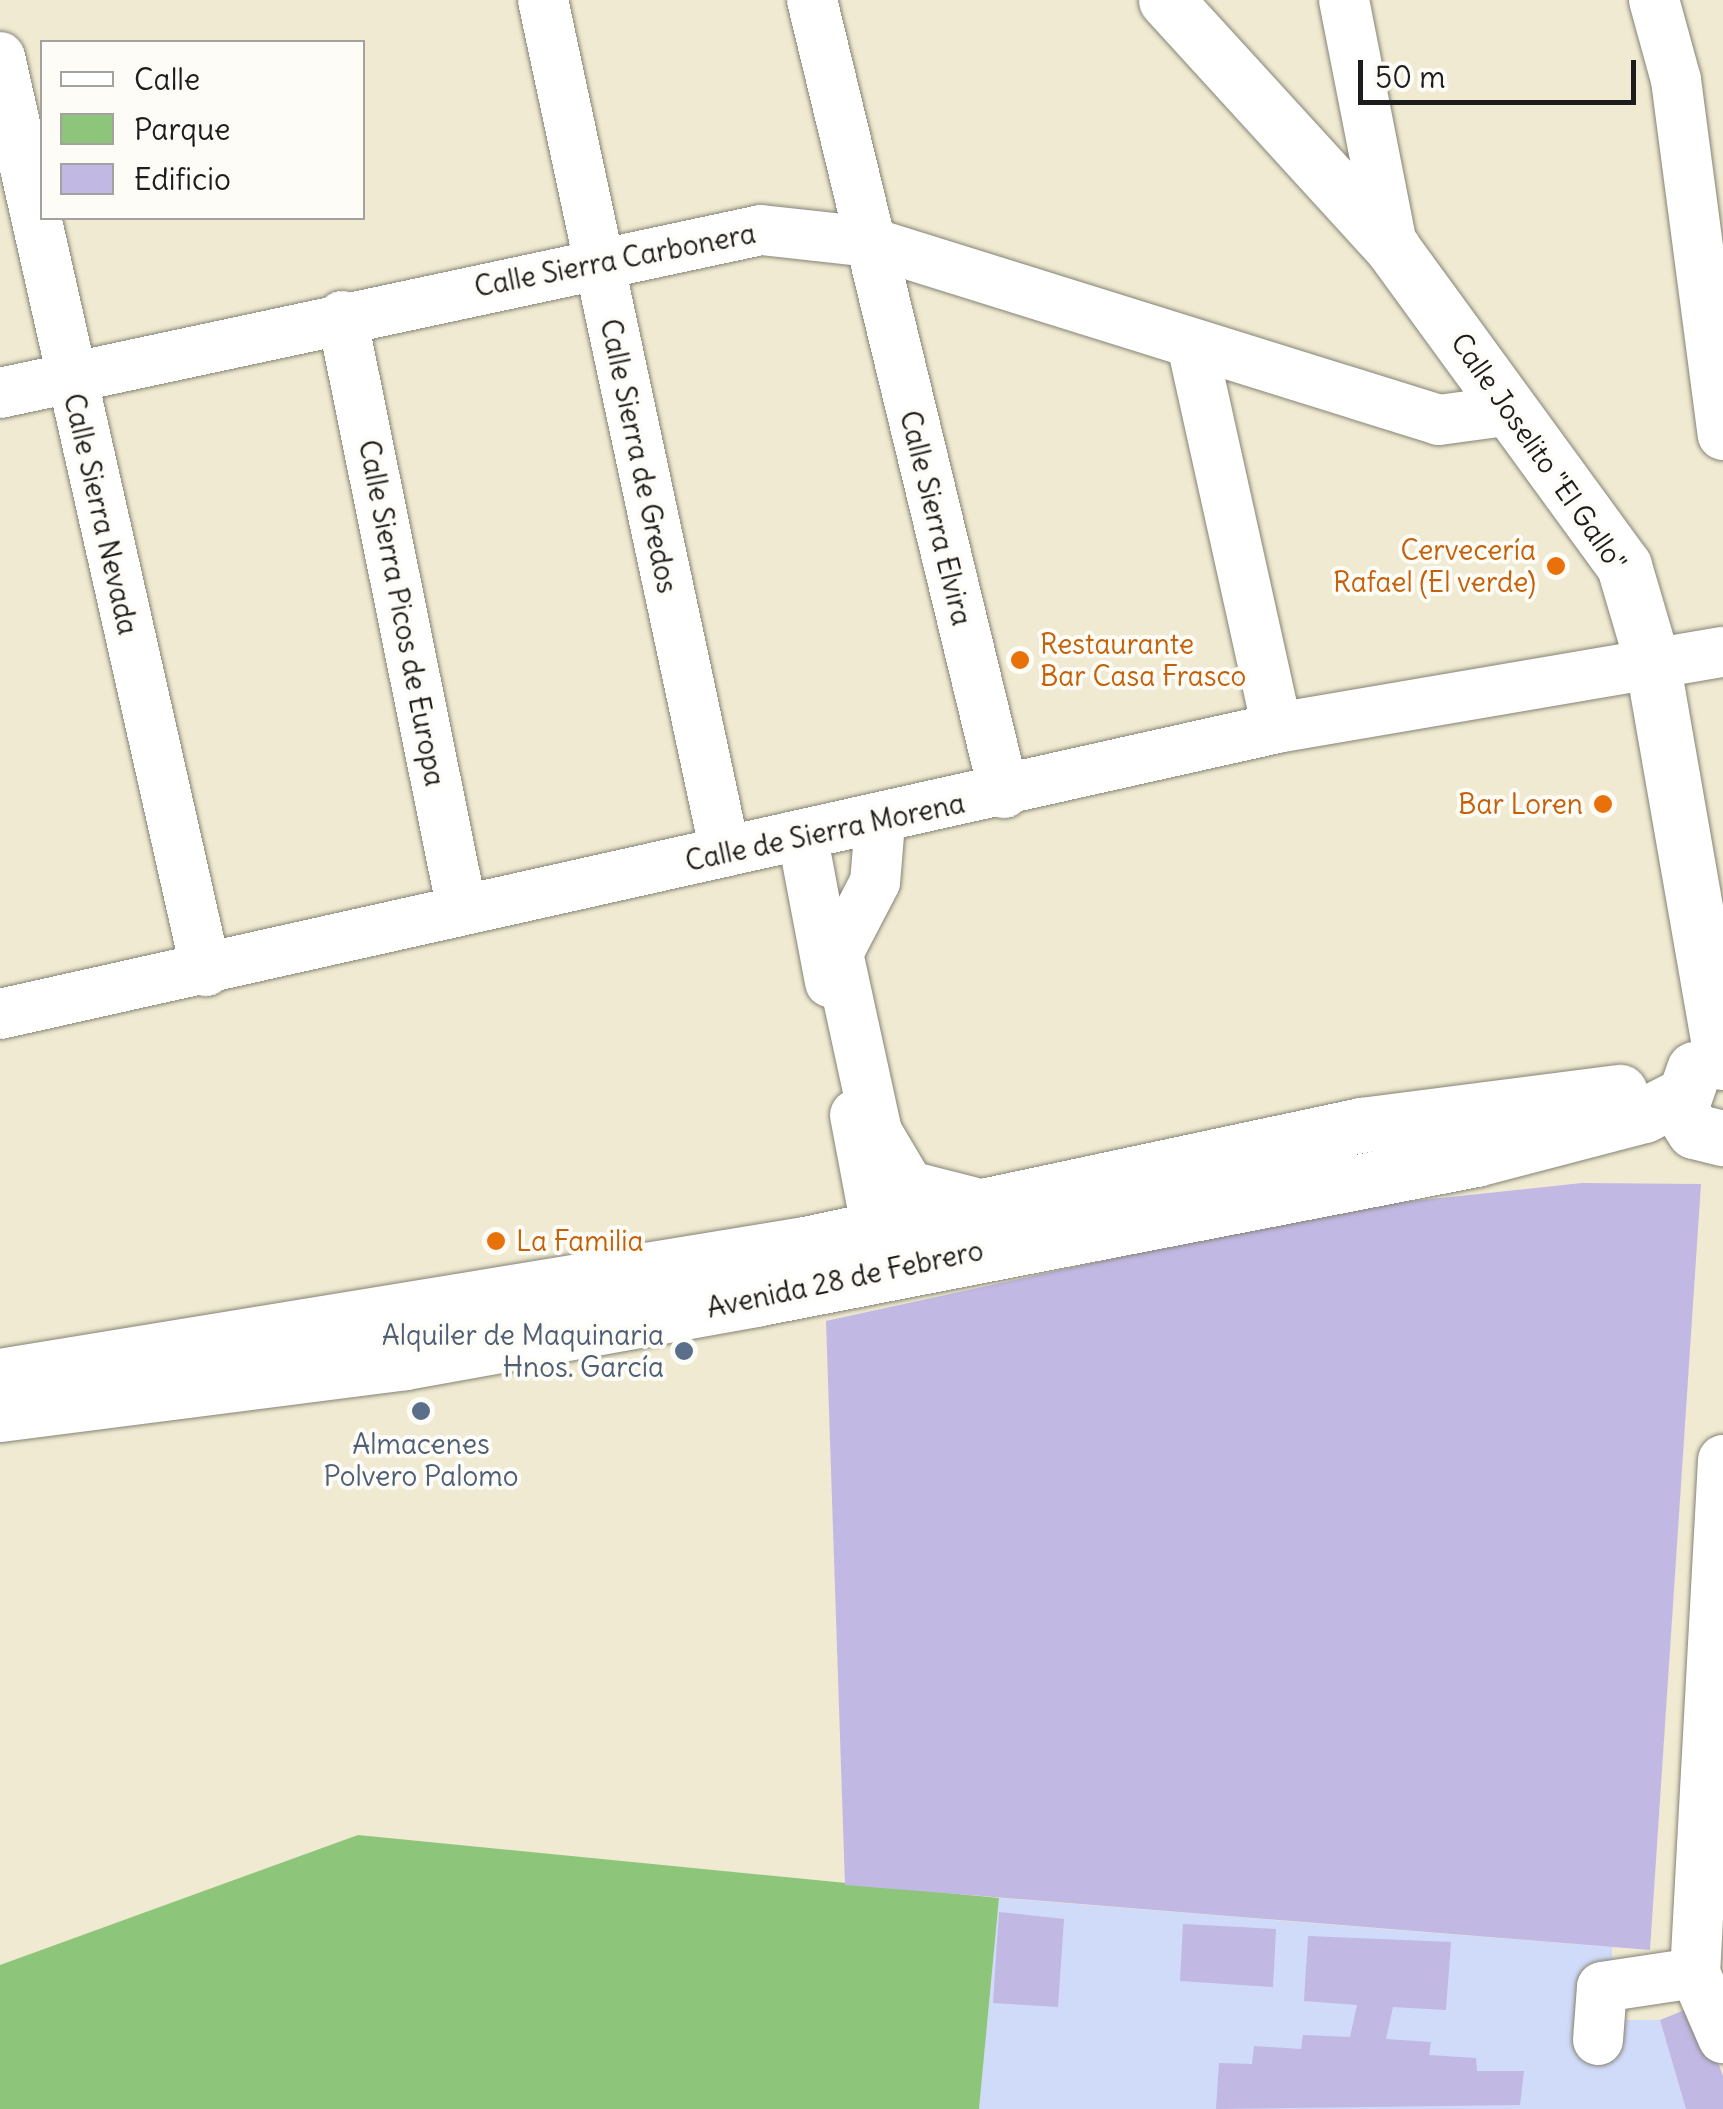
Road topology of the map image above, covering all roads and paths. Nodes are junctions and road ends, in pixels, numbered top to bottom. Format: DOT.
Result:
graph roads {
  1 [pos="543,0"];
  2 [pos="812,0"];
  3 [pos="1166,0"];
  4 [pos="1344,0"];
  5 [pos="1654,0"];
  6 [pos="0,57"];
  7 [pos="1704,149"];
  8 [pos="869,242"];
  9 [pos="1392,249"];
  10 [pos="596,259"];
  11 [pos="342,316"];
  12 [pos="1193,349"];
  13 [pos="69,377"];
  14 [pos="0,392"];
  15 [pos="1512,410"];
  16 [pos="1721,413"];
  17 [pos="1723,652"];
  18 [pos="1652,661"];
  19 [pos="1278,728"];
  20 [pos="1004,793"];
  21 [pos="880,823"];
  22 [pos="803,839"];
  23 [pos="725,852"];
  24 [pos="462,910"];
  25 [pos="206,971"];
  26 [pos="0,1014"];
  27 [pos="1701,1076"];
  28 [pos="859,1136"];
  29 [pos="1723,1138"];
  30 [pos="984,1205"];
  31 [pos="876,1226"];
  32 [pos="805,1244"];
  33 [pos="0,1376"];
  34 [pos="0,1414"];
  35 [pos="1723,1460"];
  36 [pos="1721,1513"];
  37 [pos="1712,1767"];
  38 [pos="1696,1973"];
  39 [pos="1723,2038"];
  40 [pos="1598,2040"];
  1 -- 10 [label="street, Calle Sierra de Gredos"];
  2 -- 8 [label="street, Calle Sierra Elvira"];
  3 -- 9 [label="main road, Calle Joselito \"El Gallo\""];
  4 -- 9 [label="street"];
  5 -- 7 [label="street"];
  6 -- 13 [label="street, Calle Sierra Nevada"];
  7 -- 16 [label="street"];
  8 -- 10 [label="street, Calle Sierra Carbonera"];
  8 -- 12 [label="street, Calle Sierra Carbonera"];
  8 -- 20 [label="street, Calle Sierra Elvira"];
  9 -- 15 [label="main road, Calle Joselito \"El Gallo\""];
  10 -- 11 [label="street, Calle Sierra Carbonera"];
  10 -- 23 [label="street, Calle Sierra de Gredos"];
  11 -- 13 [label="street, Calle Sierra Carbonera"];
  11 -- 24 [label="street, Calle Sierra Picos de Europa"];
  12 -- 15 [label="street, Calle Sierra Carbonera"];
  12 -- 19 [label="street"];
  13 -- 14 [label="street, Calle Sierra Carbonera"];
  13 -- 25 [label="street, Calle Sierra Nevada"];
  15 -- 18 [label="main road, Calle Joselito \"El Gallo\""];
  17 -- 18 [label="street, Calle de Sierra Morena"];
  18 -- 19 [label="street, Calle de Sierra Morena"];
  18 -- 27 [label="main road, Calle Joselito \"El Gallo\""];
  19 -- 20 [label="street, Calle de Sierra Morena"];
  20 -- 21 [label="street, Calle de Sierra Morena"];
  21 -- 22 [label="street, Calle de Sierra Morena"];
  21 -- 30 [label="street"];
  22 -- 23 [label="street, Calle de Sierra Morena"];
  22 -- 28 [label="street"];
  23 -- 24 [label="street, Calle de Sierra Morena"];
  24 -- 25 [label="street, Calle de Sierra Morena"];
  25 -- 26 [label="street, Calle de Sierra Morena"];
  27 -- 29 [label="main road"];
  27 -- 30 [label="main road, Avenida 28 de Febrero"];
  27 -- 34 [label="main road, Avenida 28 de Febrero"];
  28 -- 31 [label="street"];
  28 -- 32 [label="street"];
  30 -- 31 [label="main road, Avenida 28 de Febrero"];
  31 -- 32 [label="main road, Avenida 28 de Febrero"];
  32 -- 33 [label="main road, Avenida 28 de Febrero"];
  35 -- 36 [label="street"];
  36 -- 37 [label="street"];
  37 -- 38 [label="street"];
  38 -- 39 [label="street"];
  38 -- 40 [label="street"];
}
